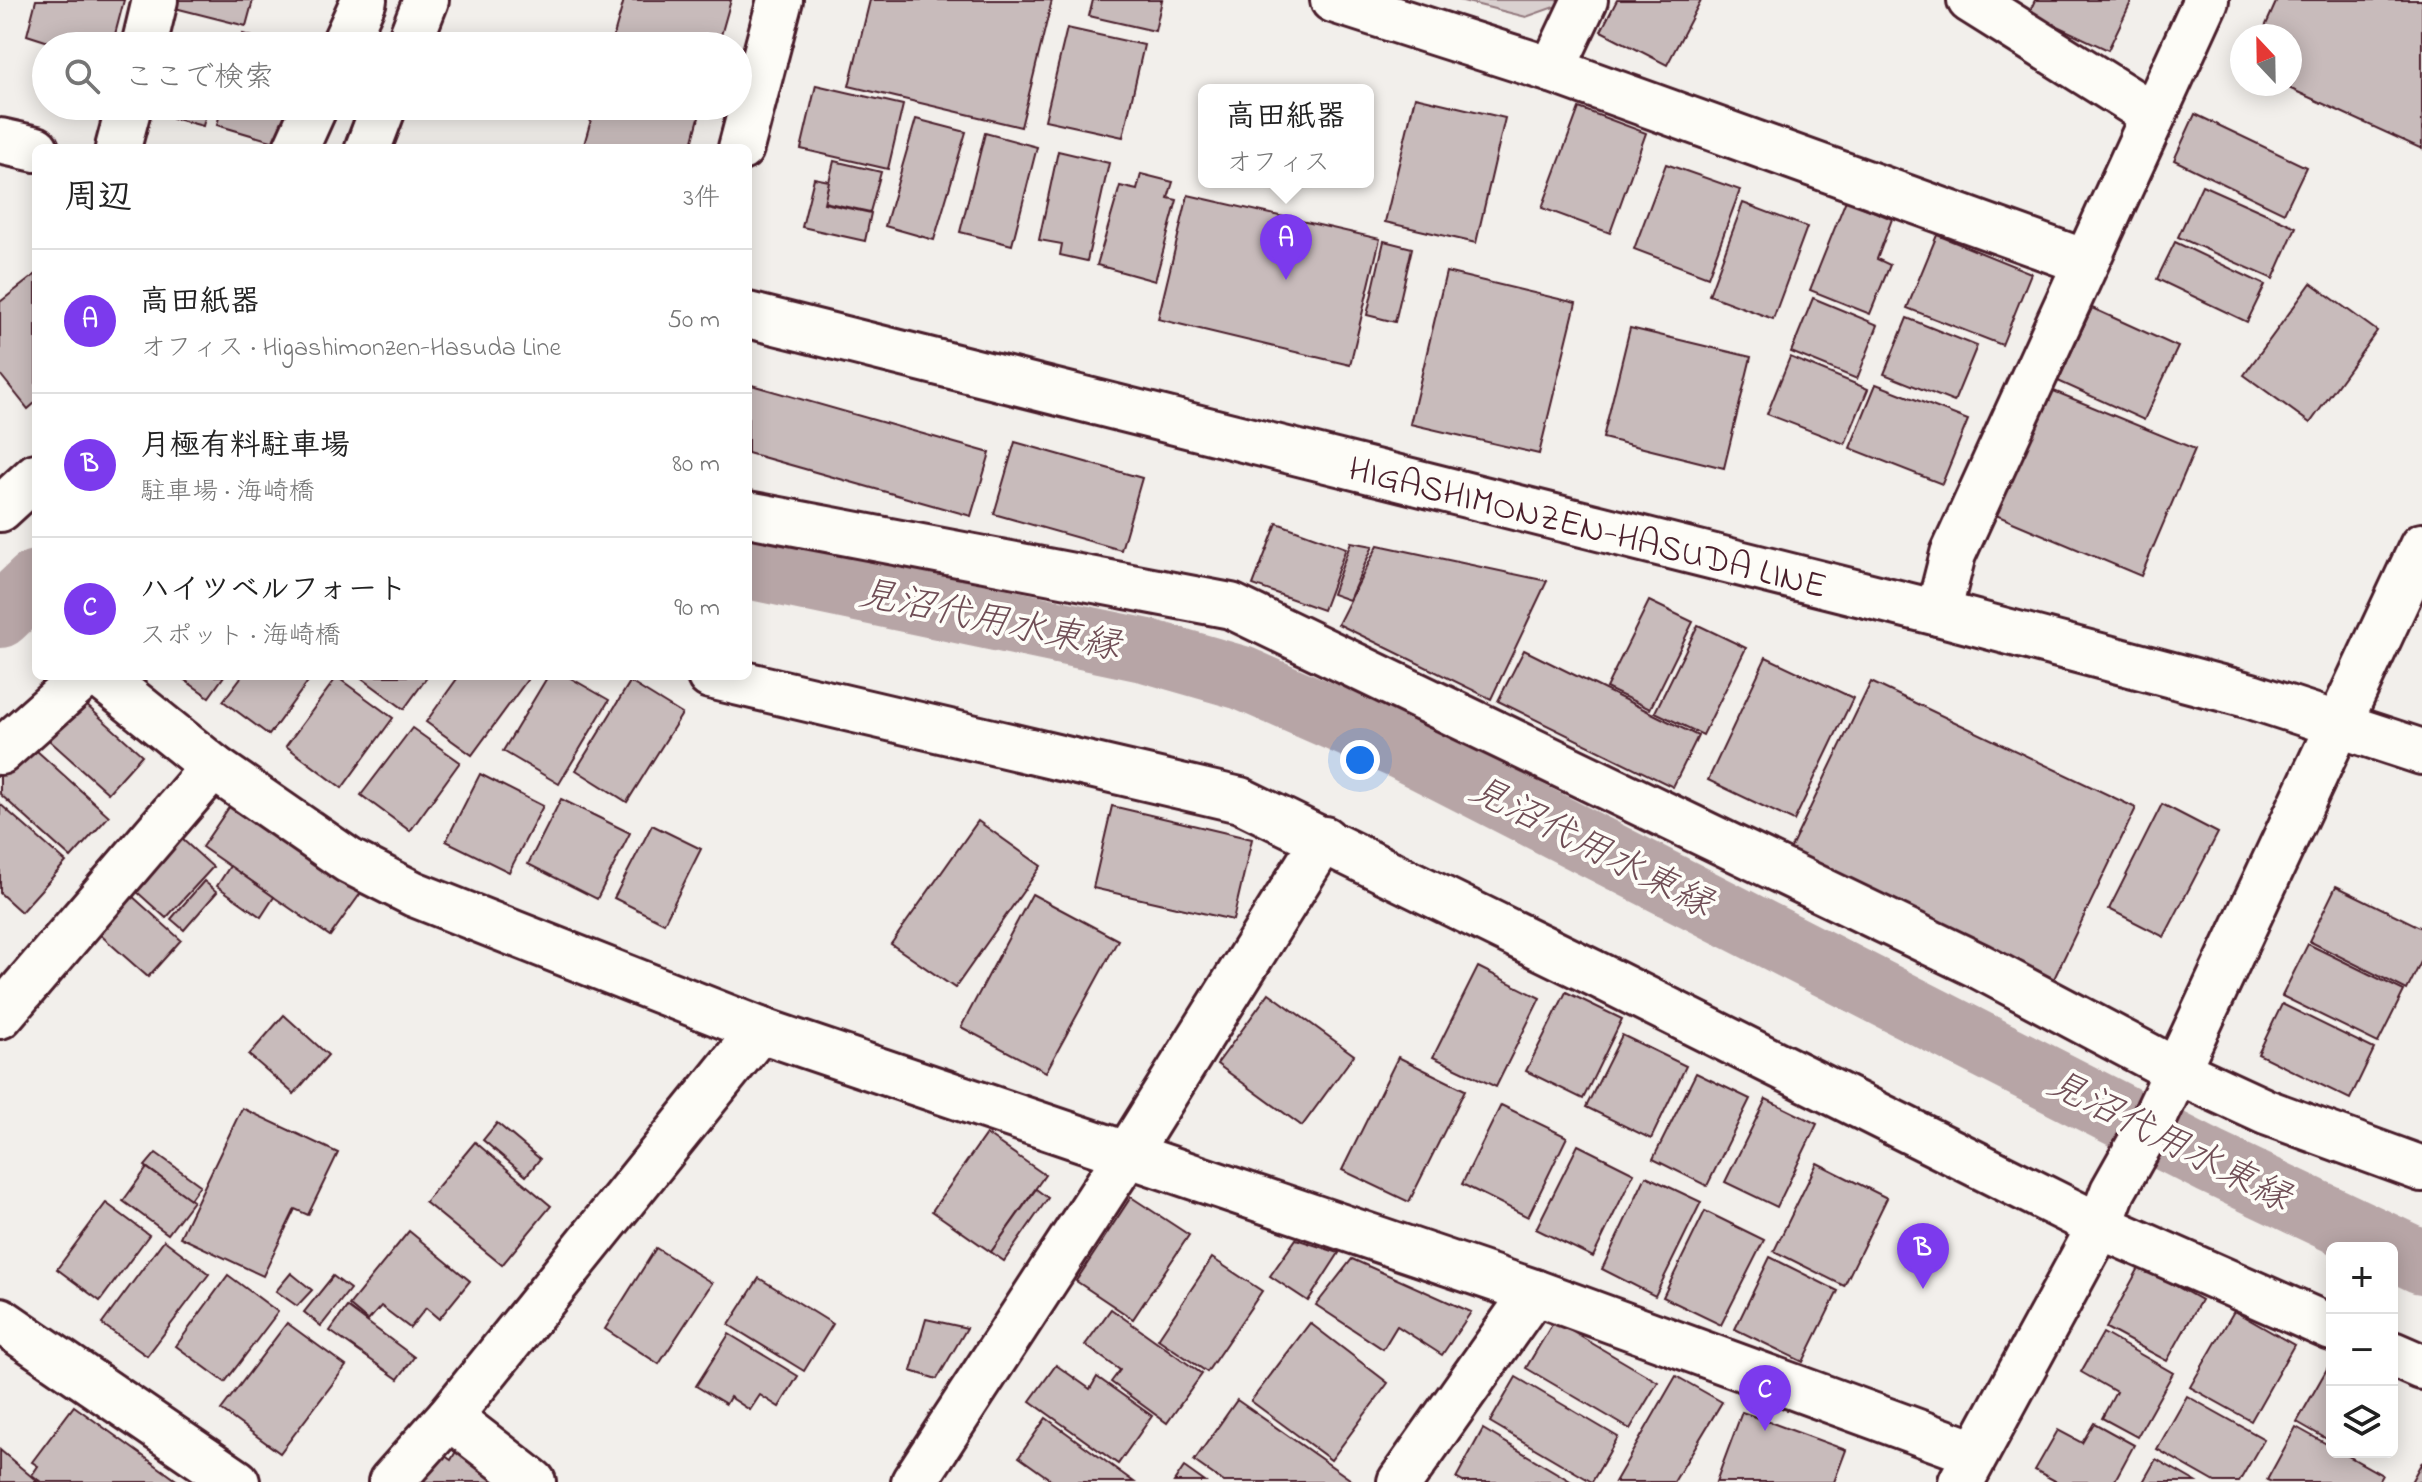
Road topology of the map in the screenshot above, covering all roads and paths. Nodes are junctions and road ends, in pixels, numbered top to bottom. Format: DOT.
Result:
graph roads {
  1 [pos="155,0"];
  2 [pos="364,0"];
  3 [pos="426,0"];
  4 [pos="780,0"];
  5 [pos="1333,0"];
  6 [pos="1585,0"];
  7 [pos="1970,0"];
  8 [pos="2206,0"];
  9 [pos="147,32"];
  10 [pos="349,32"];
  11 [pos="413,32"];
  12 [pos="1552,70"];
  13 [pos="752,106"];
  14 [pos="2153,115"];
  15 [pos="125,120"];
  16 [pos="309,120"];
  17 [pos="379,120"];
  18 [pos="748,120"];
  19 [pos="0,141"];
  20 [pos="119,144"];
  21 [pos="298,144"];
  22 [pos="370,144"];
  23 [pos="742,144"];
  24 [pos="32,148"];
  25 [pos="2085,262"];
  26 [pos="752,316"];
  27 [pos="32,480"];
  28 [pos="0,509"];
  29 [pos="752,515"];
  30 [pos="2422,546"];
  31 [pos="1938,613"];
  32 [pos="81,680"];
  33 [pos="105,680"];
  34 [pos="727,680"];
  35 [pos="2339,724"];
  36 [pos="0,752"];
  37 [pos="2422,752"];
  38 [pos="213,767"];
  39 [pos="1324,839"];
  40 [pos="0,1016"];
  41 [pos="760,1030"];
  42 [pos="2175,1070"];
  43 [pos="1127,1155"];
  44 [pos="2422,1169"];
  45 [pos="2100,1226"];
  46 [pos="1534,1292"];
  47 [pos="0,1320"];
  48 [pos="2326,1325"];
  49 [pos="2398,1357"];
  50 [pos="2422,1367"];
  51 [pos="449,1417"];
  52 [pos="1968,1468"];
  53 [pos="237,1482"];
  54 [pos="391,1482"];
  55 [pos="533,1482"];
  56 [pos="914,1482"];
  57 [pos="1400,1482"];
  1 -- 9 [label="street"];
  2 -- 10 [label="street"];
  3 -- 11 [label="street"];
  4 -- 13 [label="street"];
  5 -- 12 [label="street"];
  6 -- 12 [label="street"];
  7 -- 14 [label="street"];
  8 -- 14 [label="street"];
  12 -- 25 [label="street"];
  14 -- 25 [label="street"];
  15 -- 20 [label="street"];
  16 -- 21 [label="street"];
  17 -- 22 [label="street"];
  18 -- 23 [label="street"];
  19 -- 24 [label="street"];
  25 -- 31 [label="street"];
  26 -- 31 [label="street, HIGASHIMONZEN-HASUDA LINE"];
  27 -- 28 [label="street"];
  29 -- 42 [label="street"];
  30 -- 35 [label="street"];
  31 -- 35 [label="street, HIGASHIMONZEN-HASUDA LINE"];
  32 -- 36 [label="street"];
  33 -- 38 [label="street"];
  34 -- 39 [label="street"];
  35 -- 37 [label="street, HIGASHIMONZEN-HASUDA LINE"];
  35 -- 42 [label="street"];
  38 -- 40 [label="street"];
  38 -- 41 [label="street"];
  39 -- 43 [label="street"];
  39 -- 45 [label="street"];
  41 -- 43 [label="street"];
  41 -- 51 [label="street"];
  42 -- 44 [label="street"];
  42 -- 45 [label="street"];
  43 -- 46 [label="street"];
  43 -- 56 [label="street"];
  45 -- 48 [label="street"];
  45 -- 52 [label="street"];
  46 -- 52 [label="street"];
  46 -- 57 [label="street"];
  47 -- 53 [label="street"];
  49 -- 50 [label="street"];
  51 -- 54 [label="street"];
  51 -- 55 [label="street"];
}
